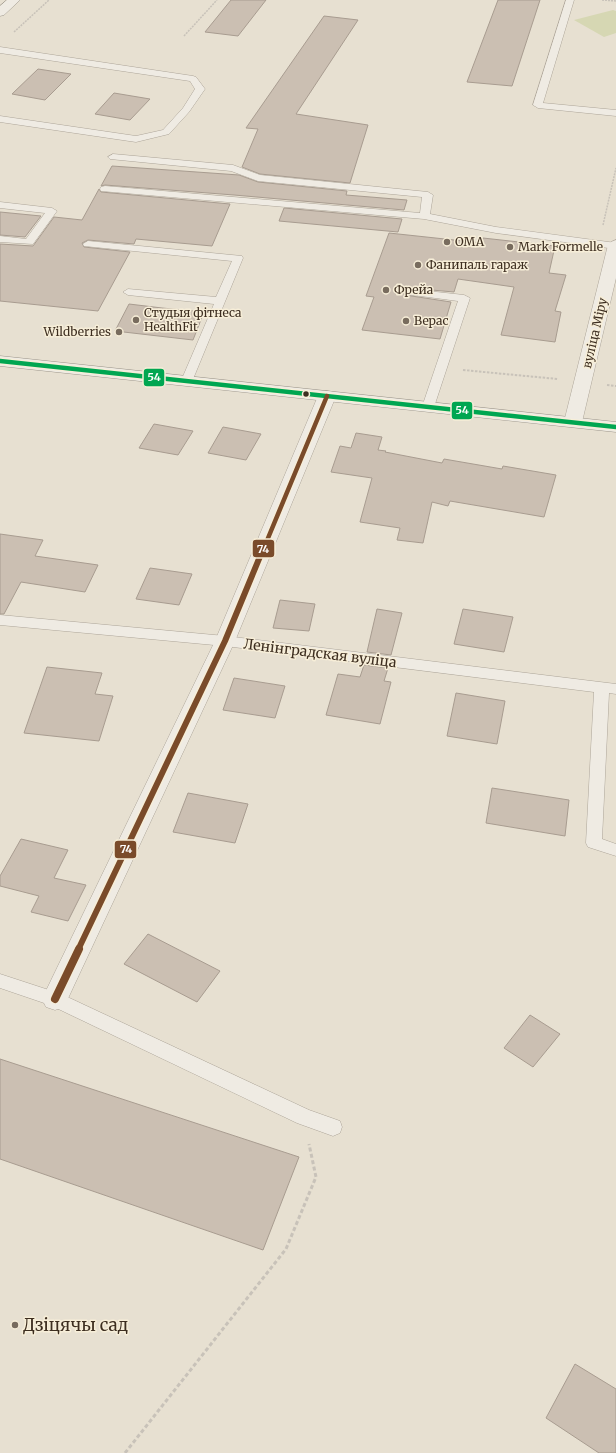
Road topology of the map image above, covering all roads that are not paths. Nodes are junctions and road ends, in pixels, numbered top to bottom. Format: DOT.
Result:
graph roads {
  1 [pos="14,0"];
  2 [pos="570,0"];
  3 [pos="0,12"];
  4 [pos="4,51"];
  5 [pos="0,60"];
  6 [pos="616,113"];
  7 [pos="0,119"];
  8 [pos="113,158"];
  9 [pos="105,189"];
  10 [pos="0,205"];
  11 [pos="424,216"];
  12 [pos="0,239"];
  13 [pos="88,244"];
  14 [pos="616,245"];
  15 [pos="613,270"];
  16 [pos="128,292"];
  17 [pos="409,292"];
  18 [pos="220,301"];
  19 [pos="0,361"];
  20 [pos="187,381"];
  21 [pos="327,396"];
  22 [pos="428,406"];
  23 [pos="573,422"];
  24 [pos="616,427"];
  25 [pos="0,620"];
  26 [pos="225,641"];
  27 [pos="609,688"];
  28 [pos="616,850"];
  29 [pos="0,981"];
  30 [pos="55,999"];
  31 [pos="333,1127"];
  1 -- 3 [label="street"];
  2 -- 6 [label="lane"];
  4 -- 5 [label="lane"];
  4 -- 7 [label="lane"];
  8 -- 11 [label="lane"];
  9 -- 11 [label="lane"];
  10 -- 12 [label="lane"];
  11 -- 14 [label="lane"];
  13 -- 18 [label="lane"];
  14 -- 15 [label="street, вуліца Міру"];
  15 -- 23 [label="street, вуліца Міру"];
  16 -- 18 [label="lane"];
  17 -- 22 [label="lane"];
  18 -- 20 [label="lane"];
  19 -- 20 [label="street"];
  20 -- 21 [label="street"];
  21 -- 22 [label="street"];
  21 -- 26 [label="street"];
  22 -- 23 [label="street"];
  23 -- 24 [label="street"];
  25 -- 26 [label="lane, Ленінградская вуліца"];
  26 -- 27 [label="lane, Ленінградская вуліца"];
  26 -- 30 [label="street"];
  27 -- 28 [label="lane"];
  29 -- 30 [label="lane"];
  30 -- 31 [label="lane"];
}
